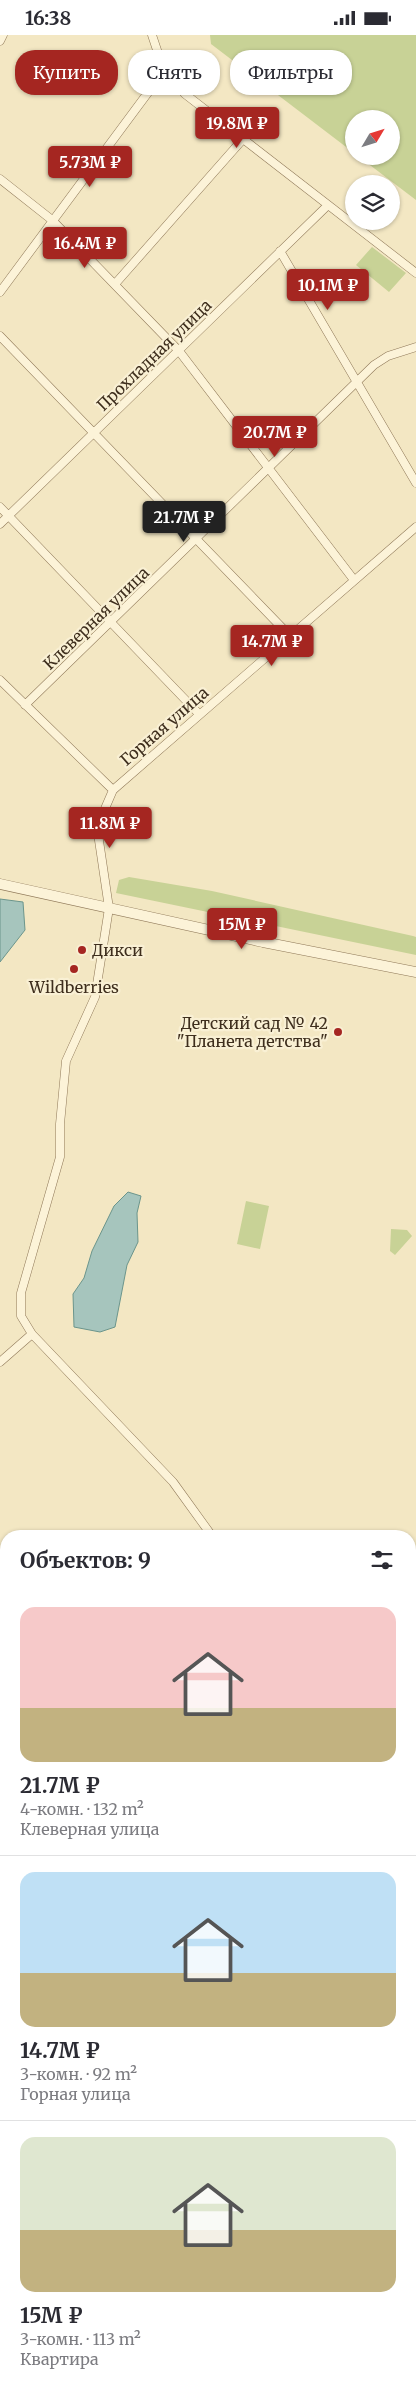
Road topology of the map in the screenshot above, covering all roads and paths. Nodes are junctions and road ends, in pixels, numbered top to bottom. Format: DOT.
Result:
graph roads {
  1 [pos="3,35"];
  2 [pos="152,35"];
  3 [pos="0,41"];
  4 [pos="157,50"];
  5 [pos="146,95"];
  6 [pos="186,95"];
  7 [pos="243,139"];
  8 [pos="0,179"];
  9 [pos="327,206"];
  10 [pos="52,219"];
  11 [pos="280,251"];
  12 [pos="416,273"];
  13 [pos="115,283"];
  14 [pos="0,292"];
  15 [pos="0,336"];
  16 [pos="416,347"];
  17 [pos="179,351"];
  18 [pos="357,382"];
  19 [pos="94,434"];
  20 [pos="268,468"];
  21 [pos="416,483"];
  22 [pos="0,507"];
  23 [pos="9,516"];
  24 [pos="0,524"];
  25 [pos="416,527"];
  26 [pos="197,539"];
  27 [pos="354,580"];
  28 [pos="111,621"];
  29 [pos="290,636"];
  30 [pos="0,680"];
  31 [pos="25,705"];
  32 [pos="199,714"];
  33 [pos="113,790"];
  34 [pos="0,884"];
  35 [pos="109,908"];
  36 [pos="416,972"];
  37 [pos="32,1334"];
  38 [pos="0,1362"];
  39 [pos="208,1530"];
  1 -- 3 [label="street"];
  2 -- 4 [label="street"];
  5 -- 10 [label="street"];
  6 -- 7 [label="street"];
  7 -- 9 [label="street"];
  7 -- 13 [label="street"];
  8 -- 10 [label="street"];
  9 -- 11 [label="street, Прохладная улица"];
  9 -- 12 [label="street"];
  10 -- 13 [label="street"];
  10 -- 14 [label="street"];
  11 -- 17 [label="street, Прохладная улица"];
  11 -- 18 [label="street"];
  13 -- 17 [label="street"];
  15 -- 19 [label="street"];
  16 -- 18 [label="street, Клеверная улица"];
  17 -- 19 [label="street, Прохладная улица"];
  17 -- 20 [label="street"];
  18 -- 20 [label="street, Клеверная улица"];
  18 -- 21 [label="street"];
  19 -- 23 [label="street, Прохладная улица"];
  19 -- 26 [label="street"];
  20 -- 26 [label="street, Клеверная улица"];
  20 -- 27 [label="street"];
  22 -- 23 [label="street"];
  23 -- 24 [label="street, Прохладная улица"];
  23 -- 28 [label="street"];
  25 -- 27 [label="street, Горная улица"];
  26 -- 28 [label="street, Клеверная улица"];
  26 -- 29 [label="street"];
  27 -- 29 [label="street, Горная улица"];
  28 -- 31 [label="street, Клеверная улица"];
  28 -- 32 [label="street"];
  29 -- 32 [label="street, Горная улица"];
  30 -- 31 [label="street"];
  31 -- 33 [label="street"];
  32 -- 33 [label="street, Горная улица"];
  33 -- 35 [label="street"];
  34 -- 35 [label="street"];
  35 -- 36 [label="street"];
  35 -- 37 [label="street"];
  37 -- 38 [label="street"];
  37 -- 39 [label="street"];
}
